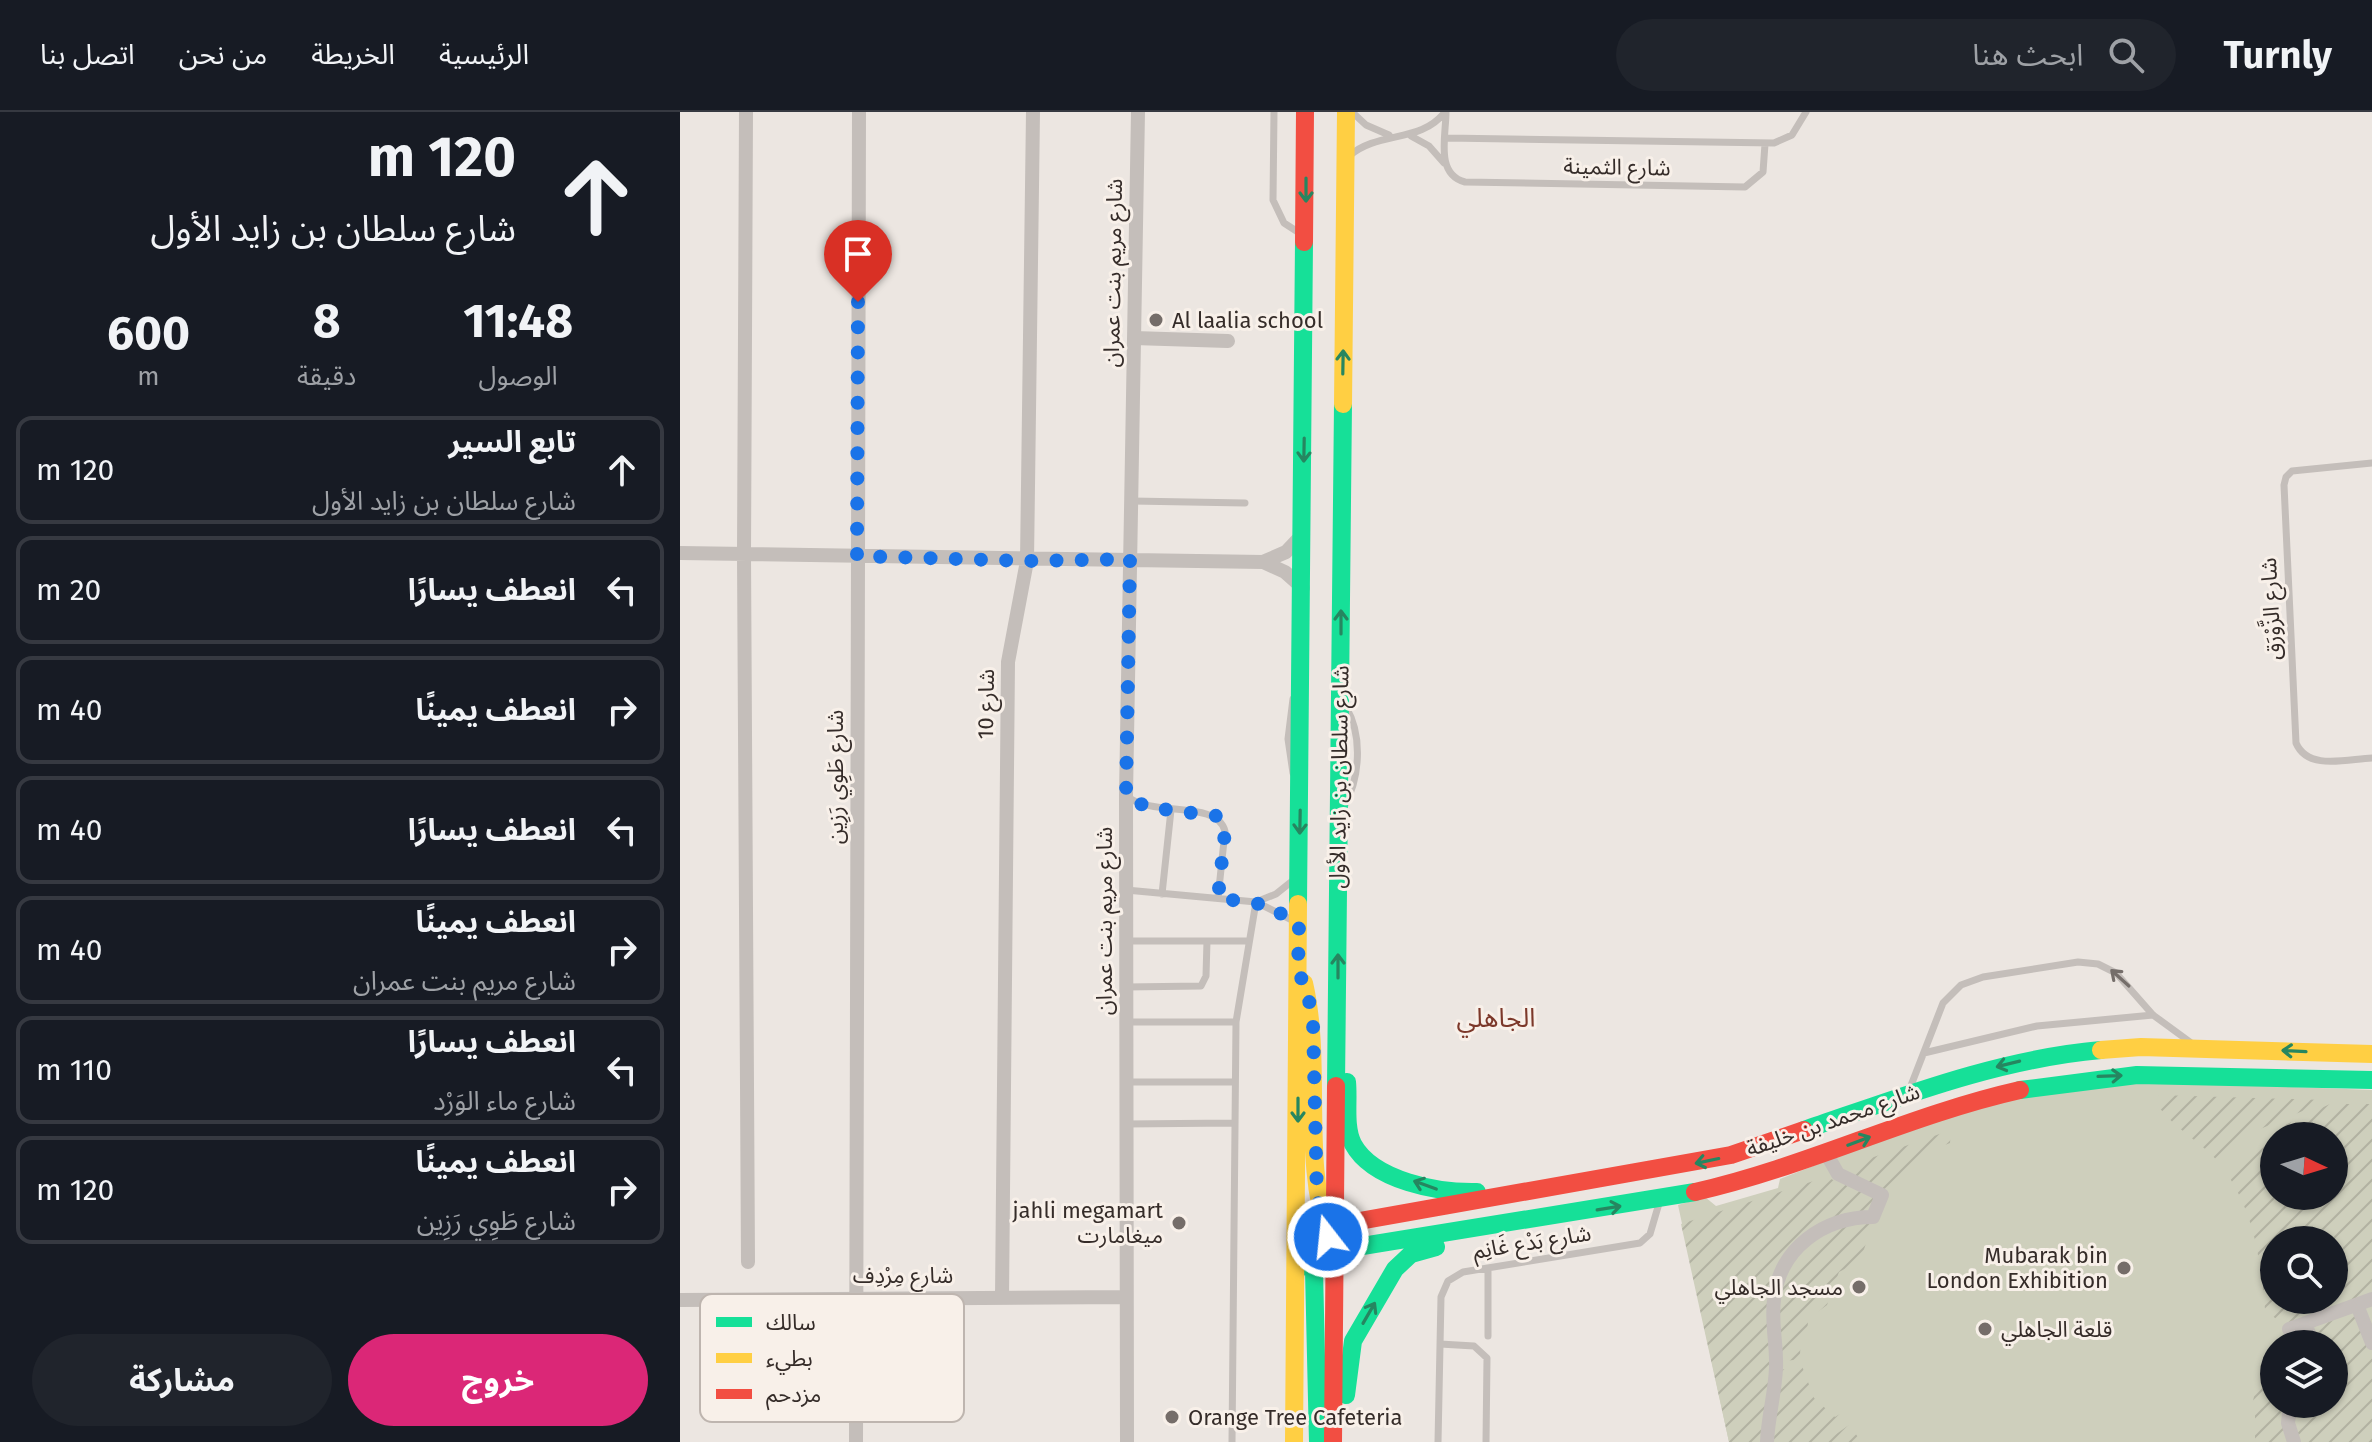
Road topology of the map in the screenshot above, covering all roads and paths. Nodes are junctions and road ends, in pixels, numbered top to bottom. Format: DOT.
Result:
graph roads {
  1 [pos="746,112"];
  2 [pos="859,112"];
  3 [pos="1033,112"];
  4 [pos="1138,112"];
  5 [pos="1274,112"];
  6 [pos="1305,112"];
  7 [pos="1349,112"];
  8 [pos="1446,112"];
  9 [pos="1806,112"];
  10 [pos="1391,136"];
  11 [pos="1409,136"];
  12 [pos="1446,138"];
  13 [pos="1765,144"];
  14 [pos="1346,159"];
  15 [pos="1445,163"];
  16 [pos="1306,238"];
  17 [pos="1134,338"];
  18 [pos="1228,341"];
  19 [pos="2372,463"];
  20 [pos="1131,501"];
  21 [pos="1245,503"];
  22 [pos="1303,534"];
  23 [pos="680,553"];
  24 [pos="744,555"];
  25 [pos="857,556"];
  26 [pos="1130,559"];
  27 [pos="1027,561"];
  28 [pos="1263,562"];
  29 [pos="1303,588"];
  30 [pos="2372,758"];
  31 [pos="1126,795"];
  32 [pos="1171,810"];
  33 [pos="1299,873"];
  34 [pos="1126,890"];
  35 [pos="1162,894"];
  36 [pos="1218,898"];
  37 [pos="1256,902"];
  38 [pos="1299,925"];
  39 [pos="1126,941"];
  40 [pos="1207,941"];
  41 [pos="1249,941"];
  42 [pos="1298,970"];
  43 [pos="1126,987"];
  44 [pos="2153,1015"];
  45 [pos="1125,1022"];
  46 [pos="1236,1022"];
  47 [pos="1338,1044"];
  48 [pos="2199,1047"];
  49 [pos="1924,1053"];
  50 [pos="2372,1054"];
  51 [pos="2372,1080"];
  52 [pos="1126,1082"];
  53 [pos="1234,1082"];
  54 [pos="1907,1095"];
  55 [pos="1234,1123"];
  56 [pos="1125,1124"];
  57 [pos="1826,1153"];
  58 [pos="1558,1187"];
  59 [pos="1660,1199"];
  60 [pos="1559,1216"];
  61 [pos="1330,1227"];
  62 [pos="1297,1239"];
  63 [pos="1338,1250"];
  64 [pos="748,1262"];
  65 [pos="1488,1268"];
  66 [pos="1296,1270"];
  67 [pos="858,1294"];
  68 [pos="964,1297"];
  69 [pos="1125,1297"];
  70 [pos="1002,1298"];
  71 [pos="2372,1299"];
  72 [pos="680,1300"];
  73 [pos="700,1300"];
  74 [pos="2357,1305"];
  75 [pos="2305,1323"];
  76 [pos="2289,1329"];
  77 [pos="2308,1330"];
  78 [pos="1488,1336"];
  79 [pos="2372,1343"];
  80 [pos="1440,1344"];
  81 [pos="2289,1418"];
  82 [pos="856,1422"];
  83 [pos="856,1442"];
  84 [pos="1127,1442"];
  85 [pos="1232,1442"];
  86 [pos="1294,1442"];
  87 [pos="1318,1442"];
  88 [pos="1333,1442"];
  89 [pos="1344,1442"];
  90 [pos="1438,1442"];
  91 [pos="1486,1442"];
  92 [pos="1767,1442"];
  93 [pos="2294,1442"];
  1 -- 24 [label="street"];
  2 -- 25 [label="street, شارع طَوِي رَزِين"];
  3 -- 27 [label="street, شارع 10"];
  4 -- 17 [label="street, شارع مريم بنت عمران"];
  5 -- 16 [label="lane"];
  6 -- 16 [label="main road, شارع سلطان بن زايد الأول, one-way"];
  7 -- 10 [label="lane"];
  7 -- 14 [label="main road, شارع سلطان بن زايد الأول"];
  8 -- 11 [label="lane"];
  8 -- 12 [label="lane"];
  9 -- 13 [label="lane"];
  10 -- 11 [label="lane"];
  10 -- 14 [label="lane"];
  11 -- 15 [label="lane, شارع الثمينة"];
  12 -- 13 [label="lane, شارع الثمينة"];
  12 -- 15 [label="lane"];
  13 -- 15 [label="lane, شارع الثمينة"];
  47 -- 14 [label="main road, شارع سلطان بن زايد الأول, one-way"];
  16 -- 22 [label="main road, شارع سلطان بن زايد الأول, one-way"];
  17 -- 18 [label="street"];
  17 -- 20 [label="street, شارع مريم بنت عمران"];
  19 -- 30 [label="lane, شارع الزَّوْرَق"];
  20 -- 21 [label="lane"];
  20 -- 26 [label="street, شارع مريم بنت عمران"];
  22 -- 28 [label="street"];
  22 -- 29 [label="main road, شارع سلطان بن زايد الأول"];
  23 -- 24 [label="street"];
  24 -- 25 [label="street"];
  24 -- 64 [label="street"];
  25 -- 27 [label="street"];
  25 -- 67 [label="street, شارع طَوِي رَزِين"];
  26 -- 27 [label="street"];
  26 -- 28 [label="street"];
  26 -- 31 [label="street, شارع مريم بنت عمران"];
  27 -- 70 [label="street, شارع 10"];
  28 -- 29 [label="street"];
  29 -- 33 [label="main road, شارع سلطان بن زايد الأول, one-way"];
  31 -- 32 [label="lane"];
  31 -- 34 [label="street, شارع مريم بنت عمران"];
  32 -- 35 [label="lane"];
  32 -- 36 [label="lane"];
  33 -- 37 [label="lane"];
  33 -- 38 [label="main road, شارع سلطان بن زايد الأول"];
  34 -- 35 [label="lane"];
  34 -- 39 [label="street, شارع مريم بنت عمران"];
  35 -- 36 [label="lane"];
  36 -- 37 [label="lane"];
  37 -- 38 [label="lane"];
  37 -- 41 [label="lane"];
  38 -- 42 [label="main road, شارع سلطان بن زايد الأول"];
  39 -- 40 [label="lane"];
  39 -- 43 [label="street, شارع مريم بنت عمران"];
  40 -- 41 [label="lane"];
  40 -- 43 [label="lane"];
  41 -- 46 [label="lane"];
  42 -- 61 [label="main road"];
  42 -- 62 [label="main road, شارع سلطان بن زايد الأول, one-way"];
  43 -- 45 [label="street, شارع مريم بنت عمران"];
  44 -- 48 [label="lane"];
  44 -- 49 [label="lane"];
  44 -- 49 [label="lane, one-way"];
  45 -- 46 [label="lane"];
  45 -- 52 [label="street, شارع مريم بنت عمران"];
  46 -- 53 [label="lane"];
  58 -- 47 [label="main road, one-way"];
  47 -- 61 [label="main road, شارع سلطان بن زايد الأول"];
  50 -- 48 [label="main road, شارع محمد بن خليفة, one-way"];
  48 -- 54 [label="main road, شارع محمد بن خليفة, one-way"];
  49 -- 54 [label="lane"];
  57 -- 51 [label="main road, شارع محمد بن خليفة, one-way"];
  52 -- 53 [label="lane"];
  52 -- 56 [label="street, شارع مريم بنت عمران"];
  53 -- 55 [label="lane"];
  54 -- 58 [label="main road, شارع محمد بن خليفة, one-way"];
  55 -- 56 [label="lane"];
  55 -- 85 [label="lane"];
  56 -- 69 [label="street, شارع مريم بنت عمران"];
  57 -- 59 [label="main road, شارع محمد بن خليفة"];
  57 -- 92 [label="street"];
  58 -- 61 [label="main road, شارع محمد بن خليفة"];
  60 -- 59 [label="main road, شارع محمد بن خليفة, one-way"];
  59 -- 65 [label="lane, شارع بَدْع غَانِم"];
  60 -- 63 [label="main road, شارع محمد بن خليفة"];
  89 -- 60 [label="main road, one-way"];
  61 -- 62 [label="main road, شارع محمد بن خليفة"];
  61 -- 63 [label="main road"];
  62 -- 66 [label="main road, شارع سلطان بن زايد الأول"];
  63 -- 88 [label="main road"];
  65 -- 78 [label="lane"];
  65 -- 80 [label="lane, شارع بَدْع غَانِم"];
  66 -- 86 [label="main road, شارع سلطان بن زايد الأول"];
  66 -- 87 [label="main road"];
  68 -- 70 [label="street, شارع مِرْدِف"];
  69 -- 70 [label="street, شارع مِرْدِف"];
  69 -- 84 [label="street, شارع مريم بنت عمران"];
  71 -- 74 [label="street"];
  72 -- 73 [label="street, شارع مِرْدِف"];
  74 -- 75 [label="street"];
  74 -- 79 [label="street"];
  75 -- 76 [label="street"];
  75 -- 77 [label="street"];
  80 -- 90 [label="lane, شارع بَدْع غَانِم"];
  80 -- 91 [label="lane"];
  81 -- 93 [label="street"];
  82 -- 83 [label="street, شارع طَوِي رَزِين"];
}
